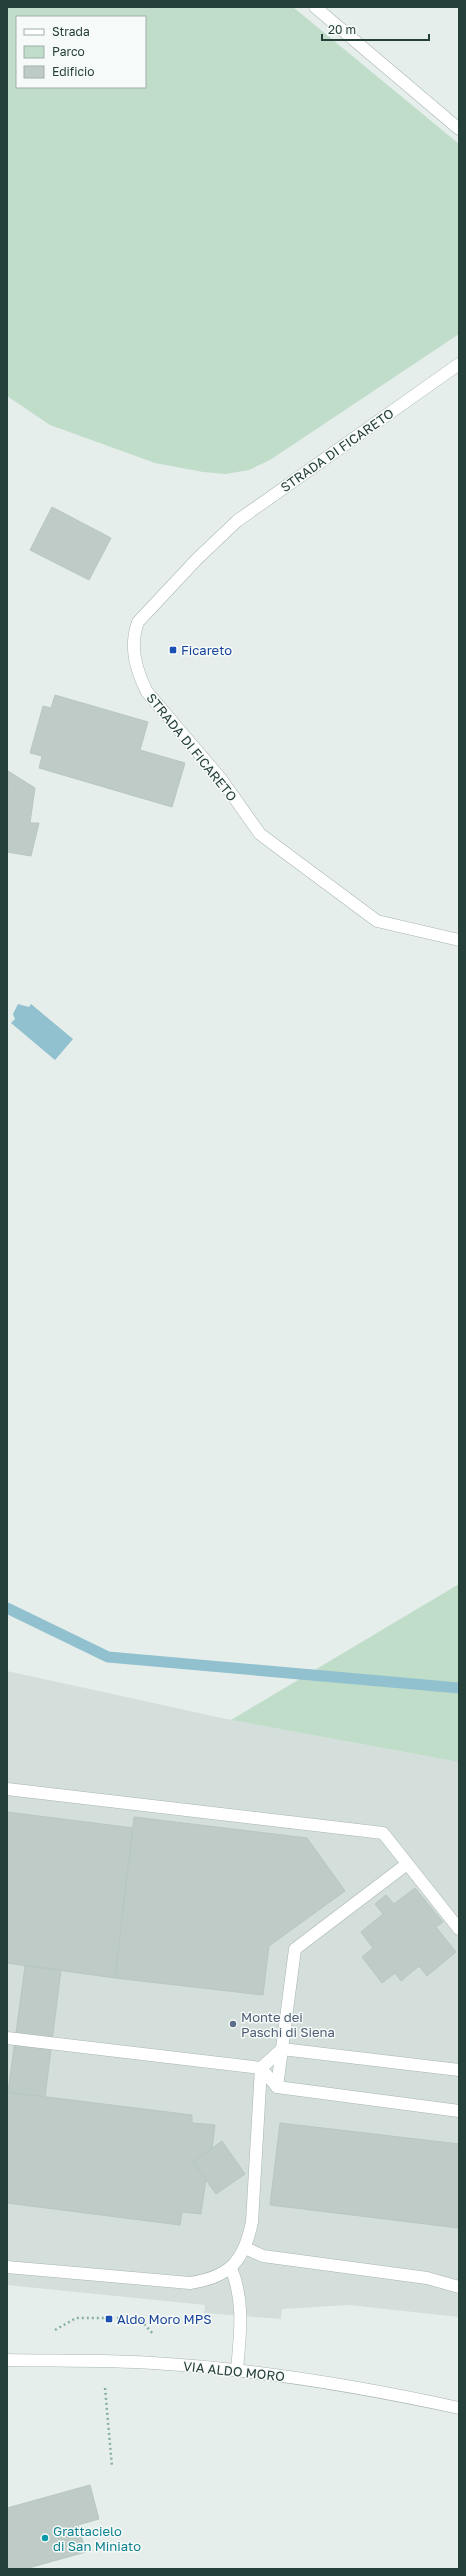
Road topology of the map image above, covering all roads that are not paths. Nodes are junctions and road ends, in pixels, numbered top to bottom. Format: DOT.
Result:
graph roads {
  1 [pos="315,7"];
  2 [pos="459,129"];
  3 [pos="459,364"];
  4 [pos="459,940"];
  5 [pos="7,1789"];
  6 [pos="408,1864"];
  7 [pos="459,1929"];
  8 [pos="7,2038"];
  9 [pos="282,2049"];
  10 [pos="261,2068"];
  11 [pos="459,2070"];
  12 [pos="277,2087"];
  13 [pos="459,2111"];
  14 [pos="245,2248"];
  15 [pos="7,2267"];
  16 [pos="231,2268"];
  17 [pos="459,2287"];
  18 [pos="7,2360"];
  19 [pos="237,2370"];
  20 [pos="459,2408"];
  1 -- 2 [label="street"];
  3 -- 4 [label="street, STRADA DI FICARETO"];
  5 -- 6 [label="street"];
  6 -- 7 [label="street"];
  6 -- 9 [label="street"];
  8 -- 10 [label="street"];
  9 -- 10 [label="street"];
  9 -- 11 [label="street"];
  9 -- 12 [label="street"];
  10 -- 12 [label="street"];
  10 -- 14 [label="street"];
  12 -- 13 [label="street"];
  14 -- 16 [label="street"];
  14 -- 17 [label="street"];
  15 -- 16 [label="street"];
  16 -- 19 [label="street"];
  18 -- 19 [label="street, VIA ALDO MORO"];
  19 -- 20 [label="street, VIA ALDO MORO"];
}
